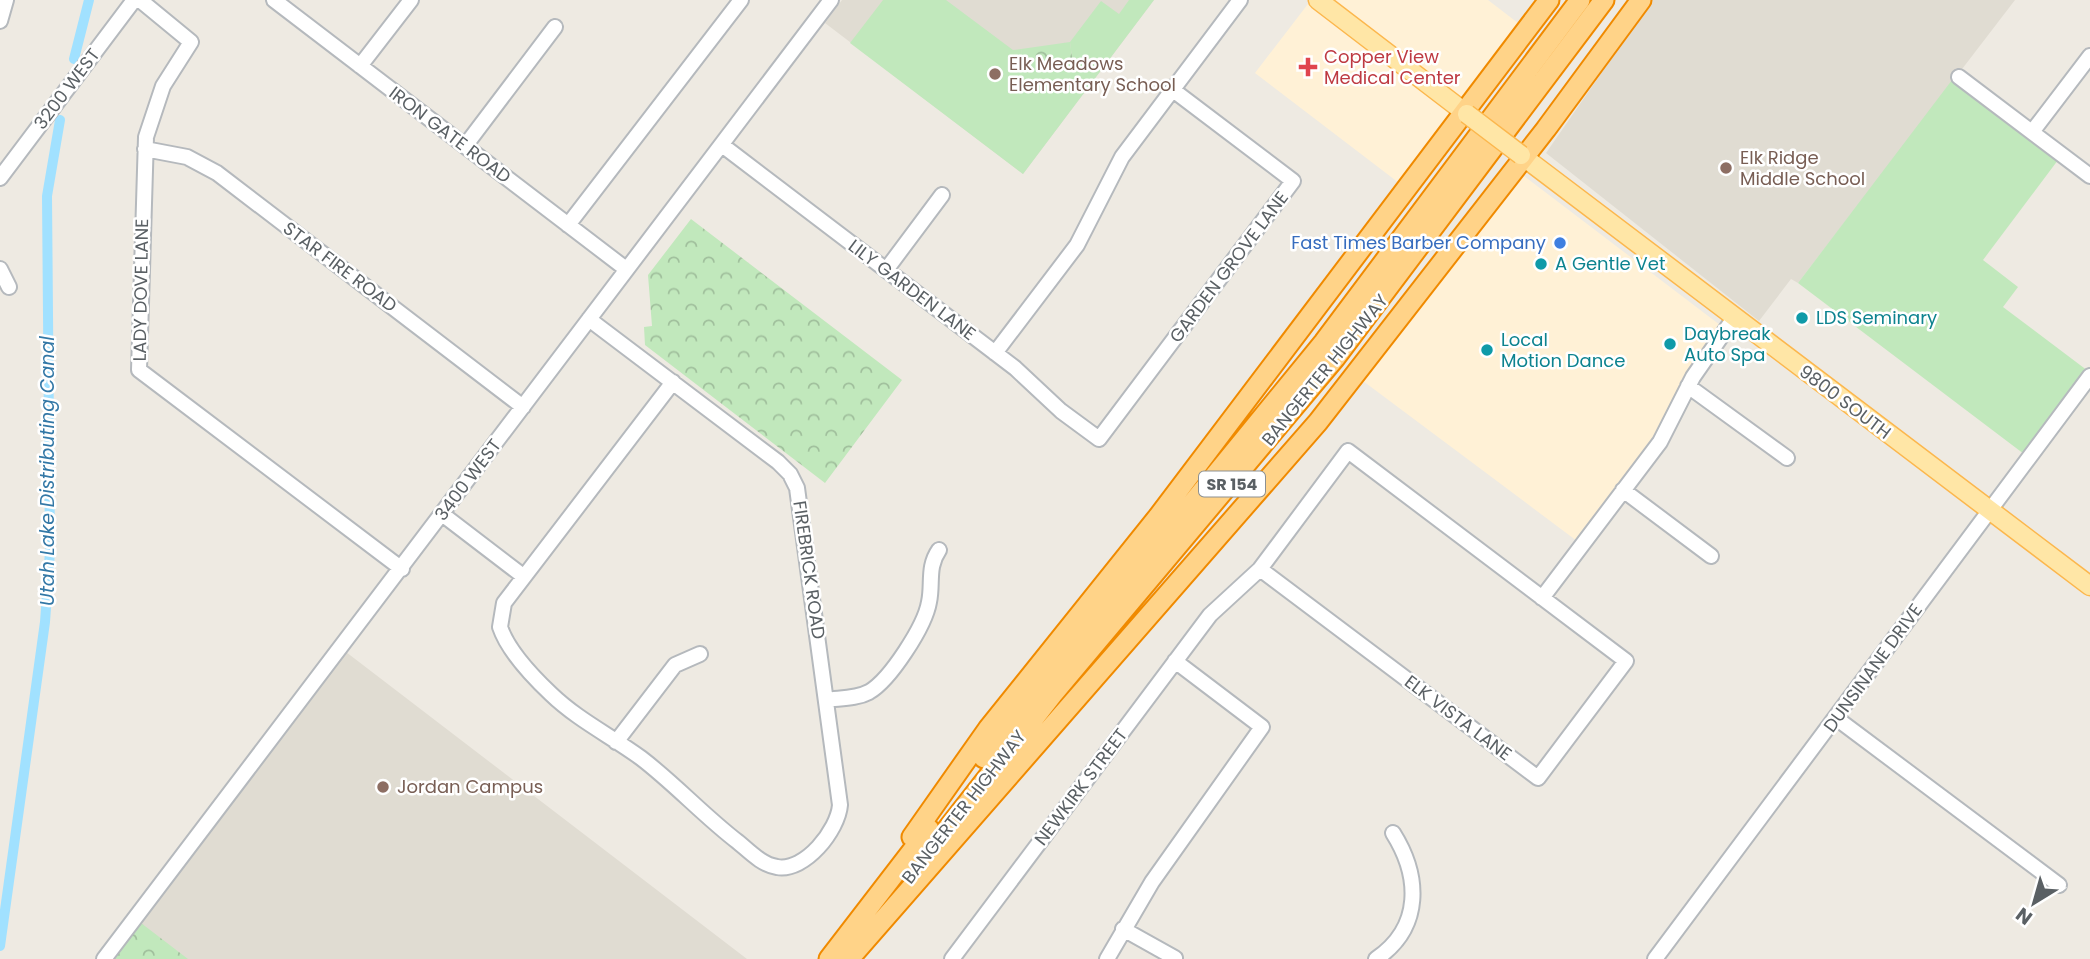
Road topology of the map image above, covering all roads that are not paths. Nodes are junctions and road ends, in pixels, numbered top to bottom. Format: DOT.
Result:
graph roads {
  1 [pos="6,0"];
  2 [pos="134,0"];
  3 [pos="140,0"];
  4 [pos="274,0"];
  5 [pos="411,0"];
  6 [pos="741,0"];
  7 [pos="831,0"];
  8 [pos="1240,0"];
  9 [pos="1318,0"];
  10 [pos="1549,0"];
  11 [pos="1580,0"];
  12 [pos="1604,0"];
  13 [pos="1641,0"];
  14 [pos="0,21"];
  15 [pos="555,27"];
  16 [pos="2090,56"];
  17 [pos="360,66"];
  18 [pos="1959,76"];
  19 [pos="1173,90"];
  20 [pos="1466,113"];
  21 [pos="2032,132"];
  22 [pos="722,145"];
  23 [pos="465,146"];
  24 [pos="145,149"];
  25 [pos="1522,156"];
  26 [pos="2090,176"];
  27 [pos="0,178"];
  28 [pos="942,195"];
  29 [pos="568,225"];
  30 [pos="0,269"];
  31 [pos="626,270"];
  32 [pos="886,270"];
  33 [pos="9,287"];
  34 [pos="1734,318"];
  35 [pos="589,319"];
  36 [pos="995,354"];
  37 [pos="2090,377"];
  38 [pos="673,382"];
  39 [pos="1688,386"];
  40 [pos="523,407"];
  41 [pos="1099,439"];
  42 [pos="1787,458"];
  43 [pos="1623,490"];
  44 [pos="1990,510"];
  45 [pos="442,514"];
  46 [pos="939,550"];
  47 [pos="1711,556"];
  48 [pos="402,569"];
  49 [pos="1261,569"];
  50 [pos="523,576"];
  51 [pos="2090,586"];
  52 [pos="1542,598"];
  53 [pos="700,654"];
  54 [pos="1175,661"];
  55 [pos="826,699"];
  56 [pos="1836,718"];
  57 [pos="616,742"];
  58 [pos="1393,833"];
  59 [pos="2059,885"];
  60 [pos="1123,929"];
  61 [pos="842,956"];
  62 [pos="1175,958"];
  63 [pos="104,959"];
  64 [pos="952,959"];
  65 [pos="1107,959"];
  66 [pos="1376,959"];
  67 [pos="1655,959"];
  1 -- 14 [label="street"];
  2 -- 27 [label="street, 3200 WEST"];
  3 -- 24 [label="street, LADY DOVE LANE"];
  4 -- 17 [label="street, IRON GATE ROAD"];
  5 -- 17 [label="street"];
  6 -- 29 [label="street"];
  7 -- 22 [label="street, 3400 WEST"];
  8 -- 19 [label="street"];
  9 -- 20 [label="main road, 9800 SOUTH"];
  10 -- 20 [label="highway"];
  11 -- 61 [label="highway, BANGERTER HIGHWAY / SR 154"];
  12 -- 61 [label="highway, BANGERTER HIGHWAY / SR 154"];
  13 -- 25 [label="highway"];
  15 -- 23 [label="street"];
  16 -- 21 [label="street"];
  17 -- 23 [label="street, IRON GATE ROAD"];
  18 -- 21 [label="street"];
  19 -- 36 [label="street"];
  19 -- 41 [label="street, GARDEN GROVE LANE"];
  20 -- 25 [label="main road, 9800 SOUTH, bridge"];
  20 -- 61 [label="highway"];
  21 -- 26 [label="street"];
  22 -- 31 [label="street, 3400 WEST"];
  22 -- 32 [label="street, LILY GARDEN LANE"];
  23 -- 29 [label="street, IRON GATE ROAD"];
  24 -- 40 [label="street, STAR FIRE ROAD"];
  24 -- 48 [label="street, LADY DOVE LANE"];
  25 -- 34 [label="main road, 9800 SOUTH"];
  25 -- 61 [label="highway"];
  28 -- 32 [label="street"];
  29 -- 31 [label="street, IRON GATE ROAD"];
  30 -- 33 [label="street"];
  31 -- 35 [label="street, 3400 WEST"];
  32 -- 36 [label="street, LILY GARDEN LANE"];
  34 -- 39 [label="street"];
  34 -- 44 [label="main road, 9800 SOUTH"];
  35 -- 38 [label="street, FIREBRICK ROAD"];
  35 -- 40 [label="street, 3400 WEST"];
  36 -- 41 [label="street, LILY GARDEN LANE"];
  37 -- 44 [label="street, DUNSINANE DRIVE"];
  38 -- 50 [label="street"];
  38 -- 55 [label="street, FIREBRICK ROAD"];
  39 -- 42 [label="street"];
  39 -- 43 [label="street"];
  40 -- 45 [label="street, 3400 WEST"];
  43 -- 47 [label="street"];
  43 -- 52 [label="street"];
  44 -- 51 [label="main road, 9800 SOUTH"];
  44 -- 56 [label="street, DUNSINANE DRIVE"];
  45 -- 48 [label="street, 3400 WEST"];
  45 -- 50 [label="street"];
  46 -- 55 [label="street"];
  48 -- 63 [label="street, 3400 WEST"];
  49 -- 52 [label="street, NEWKIRK STREET"];
  49 -- 52 [label="street, ELK VISTA LANE"];
  49 -- 54 [label="street, NEWKIRK STREET"];
  50 -- 57 [label="street"];
  53 -- 57 [label="street"];
  54 -- 60 [label="street"];
  54 -- 64 [label="street, NEWKIRK STREET"];
  55 -- 57 [label="street, FIREBRICK ROAD"];
  56 -- 59 [label="street"];
  56 -- 67 [label="street, DUNSINANE DRIVE"];
  58 -- 66 [label="street"];
  60 -- 62 [label="street"];
  60 -- 65 [label="street"];
}
